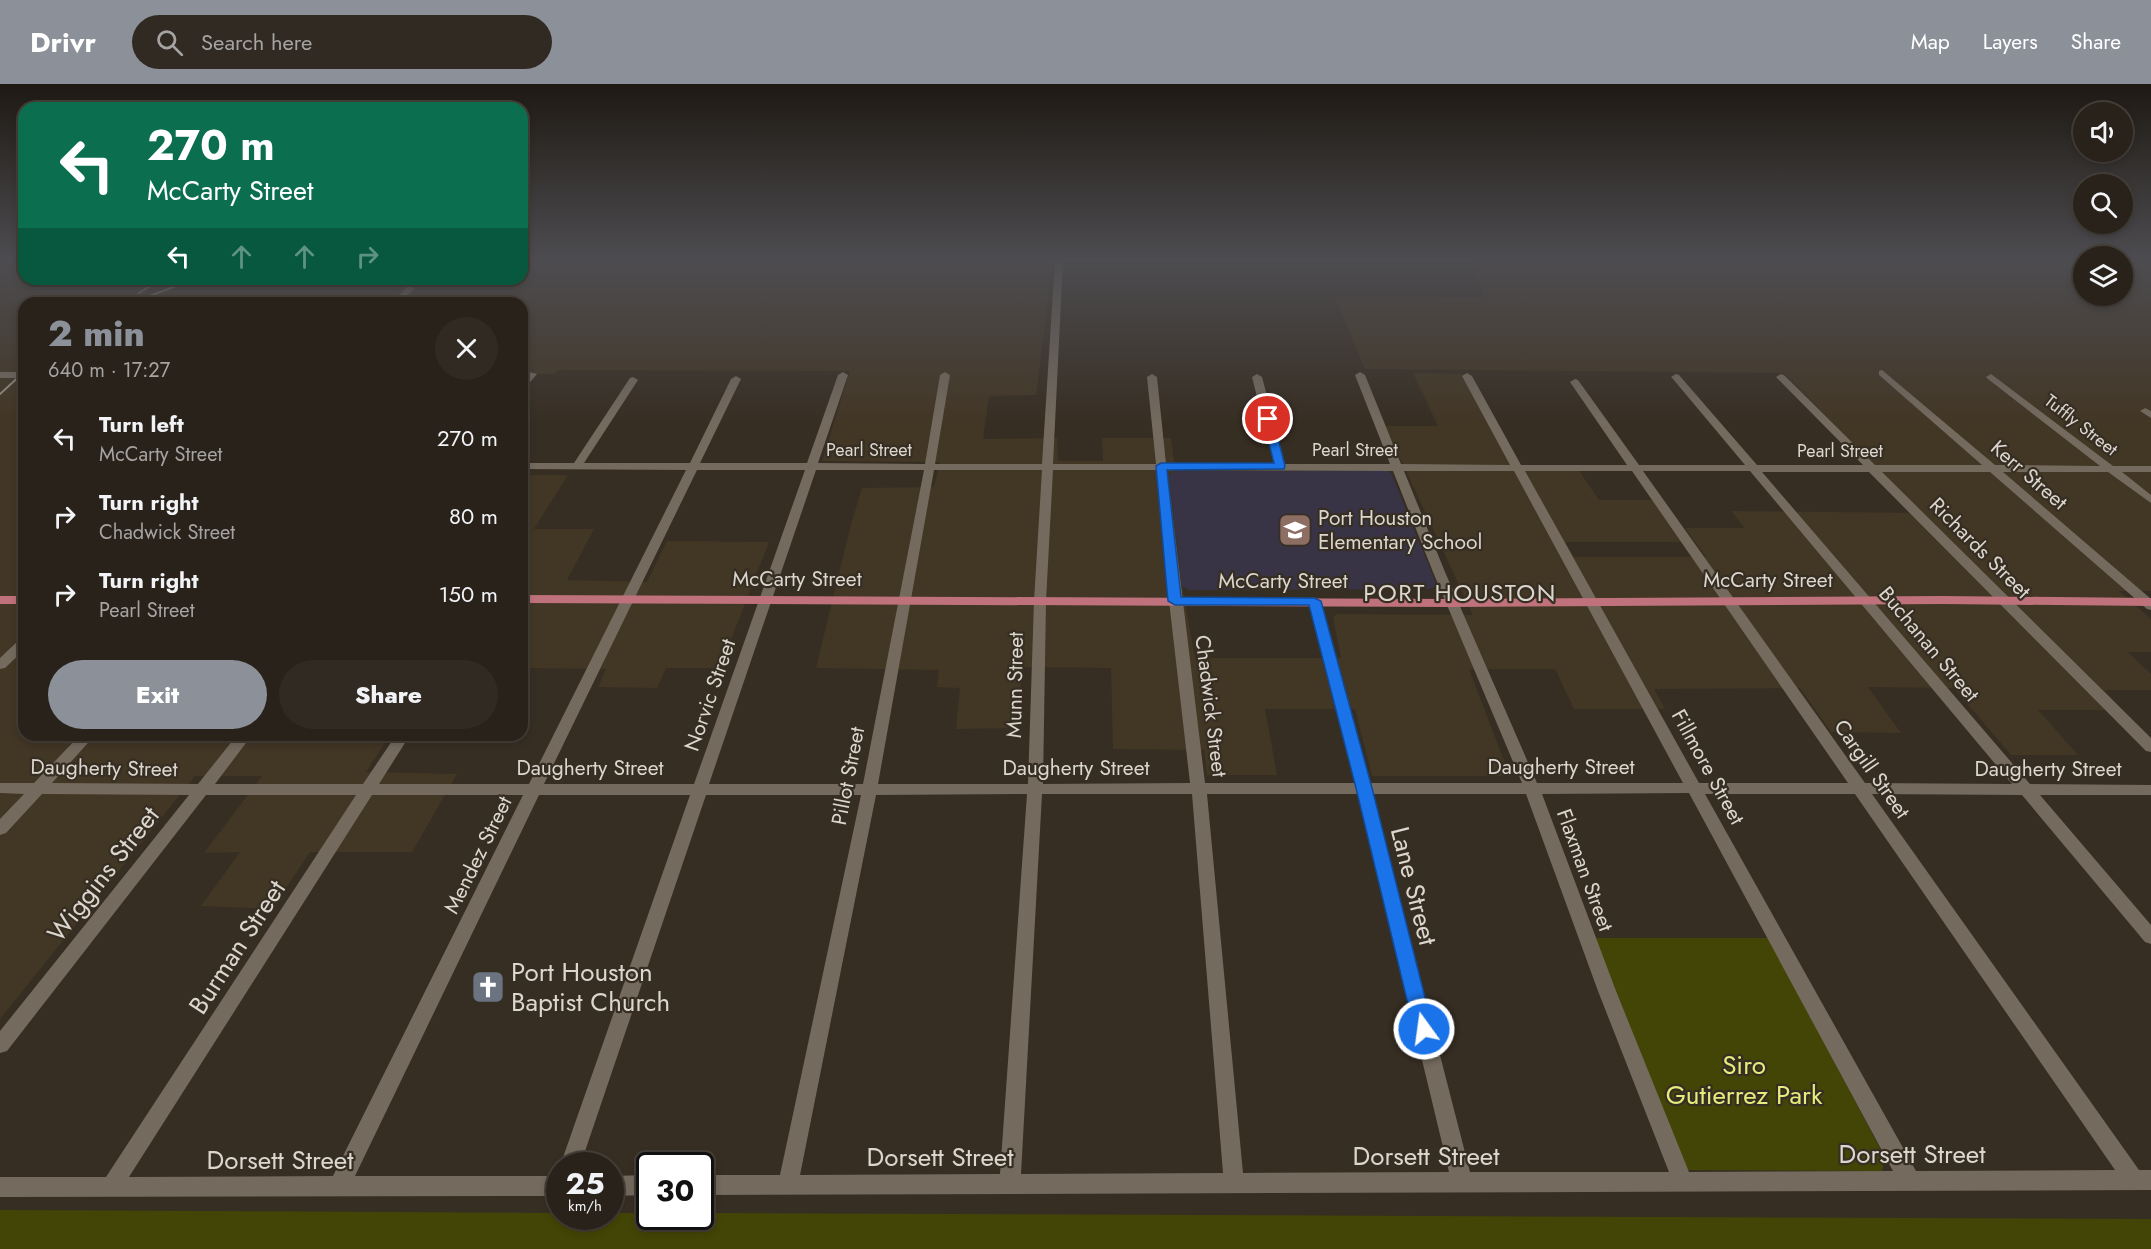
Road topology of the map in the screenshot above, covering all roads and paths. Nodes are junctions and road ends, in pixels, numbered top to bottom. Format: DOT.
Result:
graph roads {
  1 [pos="1056,314"];
  2 [pos="1882,373"];
  3 [pos="532,374"];
  4 [pos="0,375"];
  5 [pos="18,375"];
  6 [pos="843,375"];
  7 [pos="945,375"];
  8 [pos="1360,375"];
  9 [pos="1467,376"];
  10 [pos="1152,377"];
  11 [pos="1257,377"];
  12 [pos="1676,377"];
  13 [pos="1990,377"];
  14 [pos="1781,378"];
  15 [pos="528,379"];
  16 [pos="736,379"];
  17 [pos="633,380"];
  18 [pos="1575,382"];
  19 [pos="528,466"];
  20 [pos="578,466"];
  21 [pos="695,466"];
  22 [pos="812,466"];
  23 [pos="1047,466"];
  24 [pos="1161,466"];
  25 [pos="1280,466"];
  26 [pos="930,467"];
  27 [pos="1397,467"];
  28 [pos="1517,467"];
  29 [pos="1635,468"];
  30 [pos="1755,468"];
  31 [pos="1870,468"];
  32 [pos="1992,468"];
  33 [pos="2110,469"];
  34 [pos="2151,469"];
  35 [pos="2151,500"];
  36 [pos="528,599"];
  37 [pos="0,600"];
  38 [pos="18,600"];
  39 [pos="766,600"];
  40 [pos="1865,600"];
  41 [pos="625,601"];
  42 [pos="904,601"];
  43 [pos="1040,601"];
  44 [pos="1175,601"];
  45 [pos="1314,601"];
  46 [pos="1730,601"];
  47 [pos="2003,601"];
  48 [pos="1452,603"];
  49 [pos="1592,603"];
  50 [pos="2150,603"];
  51 [pos="18,648"];
  52 [pos="0,665"];
  53 [pos="83,741"];
  54 [pos="240,741"];
  55 [pos="399,741"];
  56 [pos="2151,747"];
  57 [pos="0,788"];
  58 [pos="535,788"];
  59 [pos="1364,788"];
  60 [pos="1532,788"];
  61 [pos="1694,788"];
  62 [pos="39,789"];
  63 [pos="867,789"];
  64 [pos="1035,789"];
  65 [pos="1198,789"];
  66 [pos="1860,789"];
  67 [pos="2026,789"];
  68 [pos="201,790"];
  69 [pos="368,790"];
  70 [pos="701,790"];
  71 [pos="2151,790"];
  72 [pos="0,829"];
  73 [pos="2151,937"];
  74 [pos="0,1045"];
  75 [pos="575,1152"];
  76 [pos="2143,1180"];
  77 [pos="1683,1181"];
  78 [pos="1910,1181"];
  79 [pos="1462,1183"];
  80 [pos="788,1184"];
  81 [pos="1010,1184"];
  82 [pos="1234,1184"];
  83 [pos="714,1185"];
  84 [pos="546,1186"];
  85 [pos="0,1187"];
  86 [pos="111,1187"];
  87 [pos="338,1188"];
  1 -- 23 [label="street, Munn Street"];
  2 -- 32 [label="street, Kerr Street"];
  3 -- 15 [label="street"];
  4 -- 5 [label="street"];
  6 -- 22 [label="street, Norvic Street"];
  7 -- 26 [label="street, Pillot Street"];
  8 -- 27 [label="street, Flaxman Street"];
  9 -- 28 [label="street, Fillmore Street"];
  10 -- 24 [label="street, Chadwick Street"];
  11 -- 25 [label="street"];
  12 -- 30 [label="street, Buchanan Street"];
  13 -- 33 [label="street, Tuffly Street"];
  14 -- 31 [label="street, Richards Street"];
  16 -- 21 [label="street, Mendez Street"];
  17 -- 20 [label="street"];
  18 -- 29 [label="street, Cargill Street"];
  19 -- 20 [label="street, Pearl Street"];
  20 -- 21 [label="street, Pearl Street"];
  21 -- 22 [label="street, Pearl Street"];
  21 -- 41 [label="street, Mendez Street"];
  22 -- 26 [label="street, Pearl Street"];
  22 -- 39 [label="street, Norvic Street"];
  23 -- 24 [label="street, Pearl Street"];
  23 -- 26 [label="street, Pearl Street"];
  23 -- 43 [label="street, Munn Street"];
  24 -- 25 [label="street, Pearl Street"];
  24 -- 44 [label="street, Chadwick Street"];
  25 -- 27 [label="street, Pearl Street"];
  26 -- 42 [label="street, Pillot Street"];
  27 -- 28 [label="street, Pearl Street"];
  27 -- 48 [label="street, Flaxman Street"];
  28 -- 29 [label="street, Pearl Street"];
  28 -- 49 [label="street, Fillmore Street"];
  29 -- 30 [label="street, Pearl Street"];
  29 -- 46 [label="street, Cargill Street"];
  30 -- 31 [label="street, Pearl Street"];
  30 -- 40 [label="street, Buchanan Street"];
  31 -- 32 [label="street, Pearl Street"];
  31 -- 47 [label="street, Richards Street"];
  32 -- 33 [label="street, Pearl Street"];
  32 -- 50 [label="street, Kerr Street"];
  33 -- 34 [label="street, Pearl Street"];
  33 -- 35 [label="street, Tuffly Street"];
  36 -- 41 [label="main road, McCarty Street"];
  37 -- 38 [label="main road"];
  39 -- 41 [label="main road, McCarty Street"];
  39 -- 42 [label="main road, McCarty Street"];
  39 -- 70 [label="street, Norvic Street"];
  40 -- 46 [label="main road, McCarty Street"];
  40 -- 47 [label="main road, McCarty Street"];
  40 -- 67 [label="street, Buchanan Street"];
  41 -- 58 [label="street, Mendez Street"];
  42 -- 43 [label="main road, McCarty Street"];
  42 -- 63 [label="street, Pillot Street"];
  43 -- 44 [label="main road, McCarty Street"];
  43 -- 64 [label="street, Munn Street"];
  44 -- 45 [label="main road, McCarty Street"];
  44 -- 65 [label="street, Chadwick Street"];
  45 -- 48 [label="main road, McCarty Street"];
  45 -- 59 [label="street, Lane Street"];
  46 -- 49 [label="main road, McCarty Street"];
  46 -- 66 [label="street, Cargill Street"];
  47 -- 50 [label="main road, McCarty Street"];
  47 -- 56 [label="street, Richards Street"];
  48 -- 49 [label="main road, McCarty Street"];
  48 -- 60 [label="street, Flaxman Street"];
  49 -- 61 [label="street, Fillmore Street"];
  51 -- 52 [label="street"];
  53 -- 62 [label="street"];
  54 -- 68 [label="street, Wiggins Street"];
  55 -- 69 [label="street, Burman Street"];
  57 -- 62 [label="street, Daugherty Street"];
  58 -- 69 [label="street, Daugherty Street"];
  58 -- 70 [label="street, Daugherty Street"];
  58 -- 87 [label="street, Mendez Street"];
  59 -- 60 [label="street, Daugherty Street"];
  59 -- 65 [label="street, Daugherty Street"];
  59 -- 79 [label="street, Lane Street"];
  60 -- 61 [label="street, Daugherty Street"];
  60 -- 77 [label="street, Flaxman Street"];
  61 -- 66 [label="street, Daugherty Street"];
  61 -- 78 [label="street, Fillmore Street"];
  62 -- 68 [label="street, Daugherty Street"];
  62 -- 72 [label="street"];
  63 -- 64 [label="street, Daugherty Street"];
  63 -- 70 [label="street, Daugherty Street"];
  63 -- 80 [label="street, Pillot Street"];
  64 -- 65 [label="street, Daugherty Street"];
  64 -- 81 [label="street, Munn Street"];
  65 -- 82 [label="street, Chadwick Street"];
  66 -- 67 [label="street, Daugherty Street"];
  66 -- 76 [label="street, Cargill Street"];
  67 -- 71 [label="street, Daugherty Street"];
  67 -- 73 [label="street, Buchanan Street"];
  68 -- 69 [label="street, Daugherty Street"];
  68 -- 74 [label="street, Wiggins Street"];
  69 -- 86 [label="street, Burman Street"];
  70 -- 75 [label="street, Norvic Street"];
  76 -- 78 [label="street, Dorsett Street"];
  77 -- 78 [label="street, Dorsett Street"];
  77 -- 79 [label="street, Dorsett Street"];
  79 -- 82 [label="street, Dorsett Street"];
  80 -- 81 [label="street, Dorsett Street"];
  80 -- 83 [label="street, Dorsett Street"];
  81 -- 82 [label="street, Dorsett Street"];
  84 -- 87 [label="street, Dorsett Street"];
  85 -- 86 [label="street, Dorsett Street"];
  86 -- 87 [label="street, Dorsett Street"];
}
